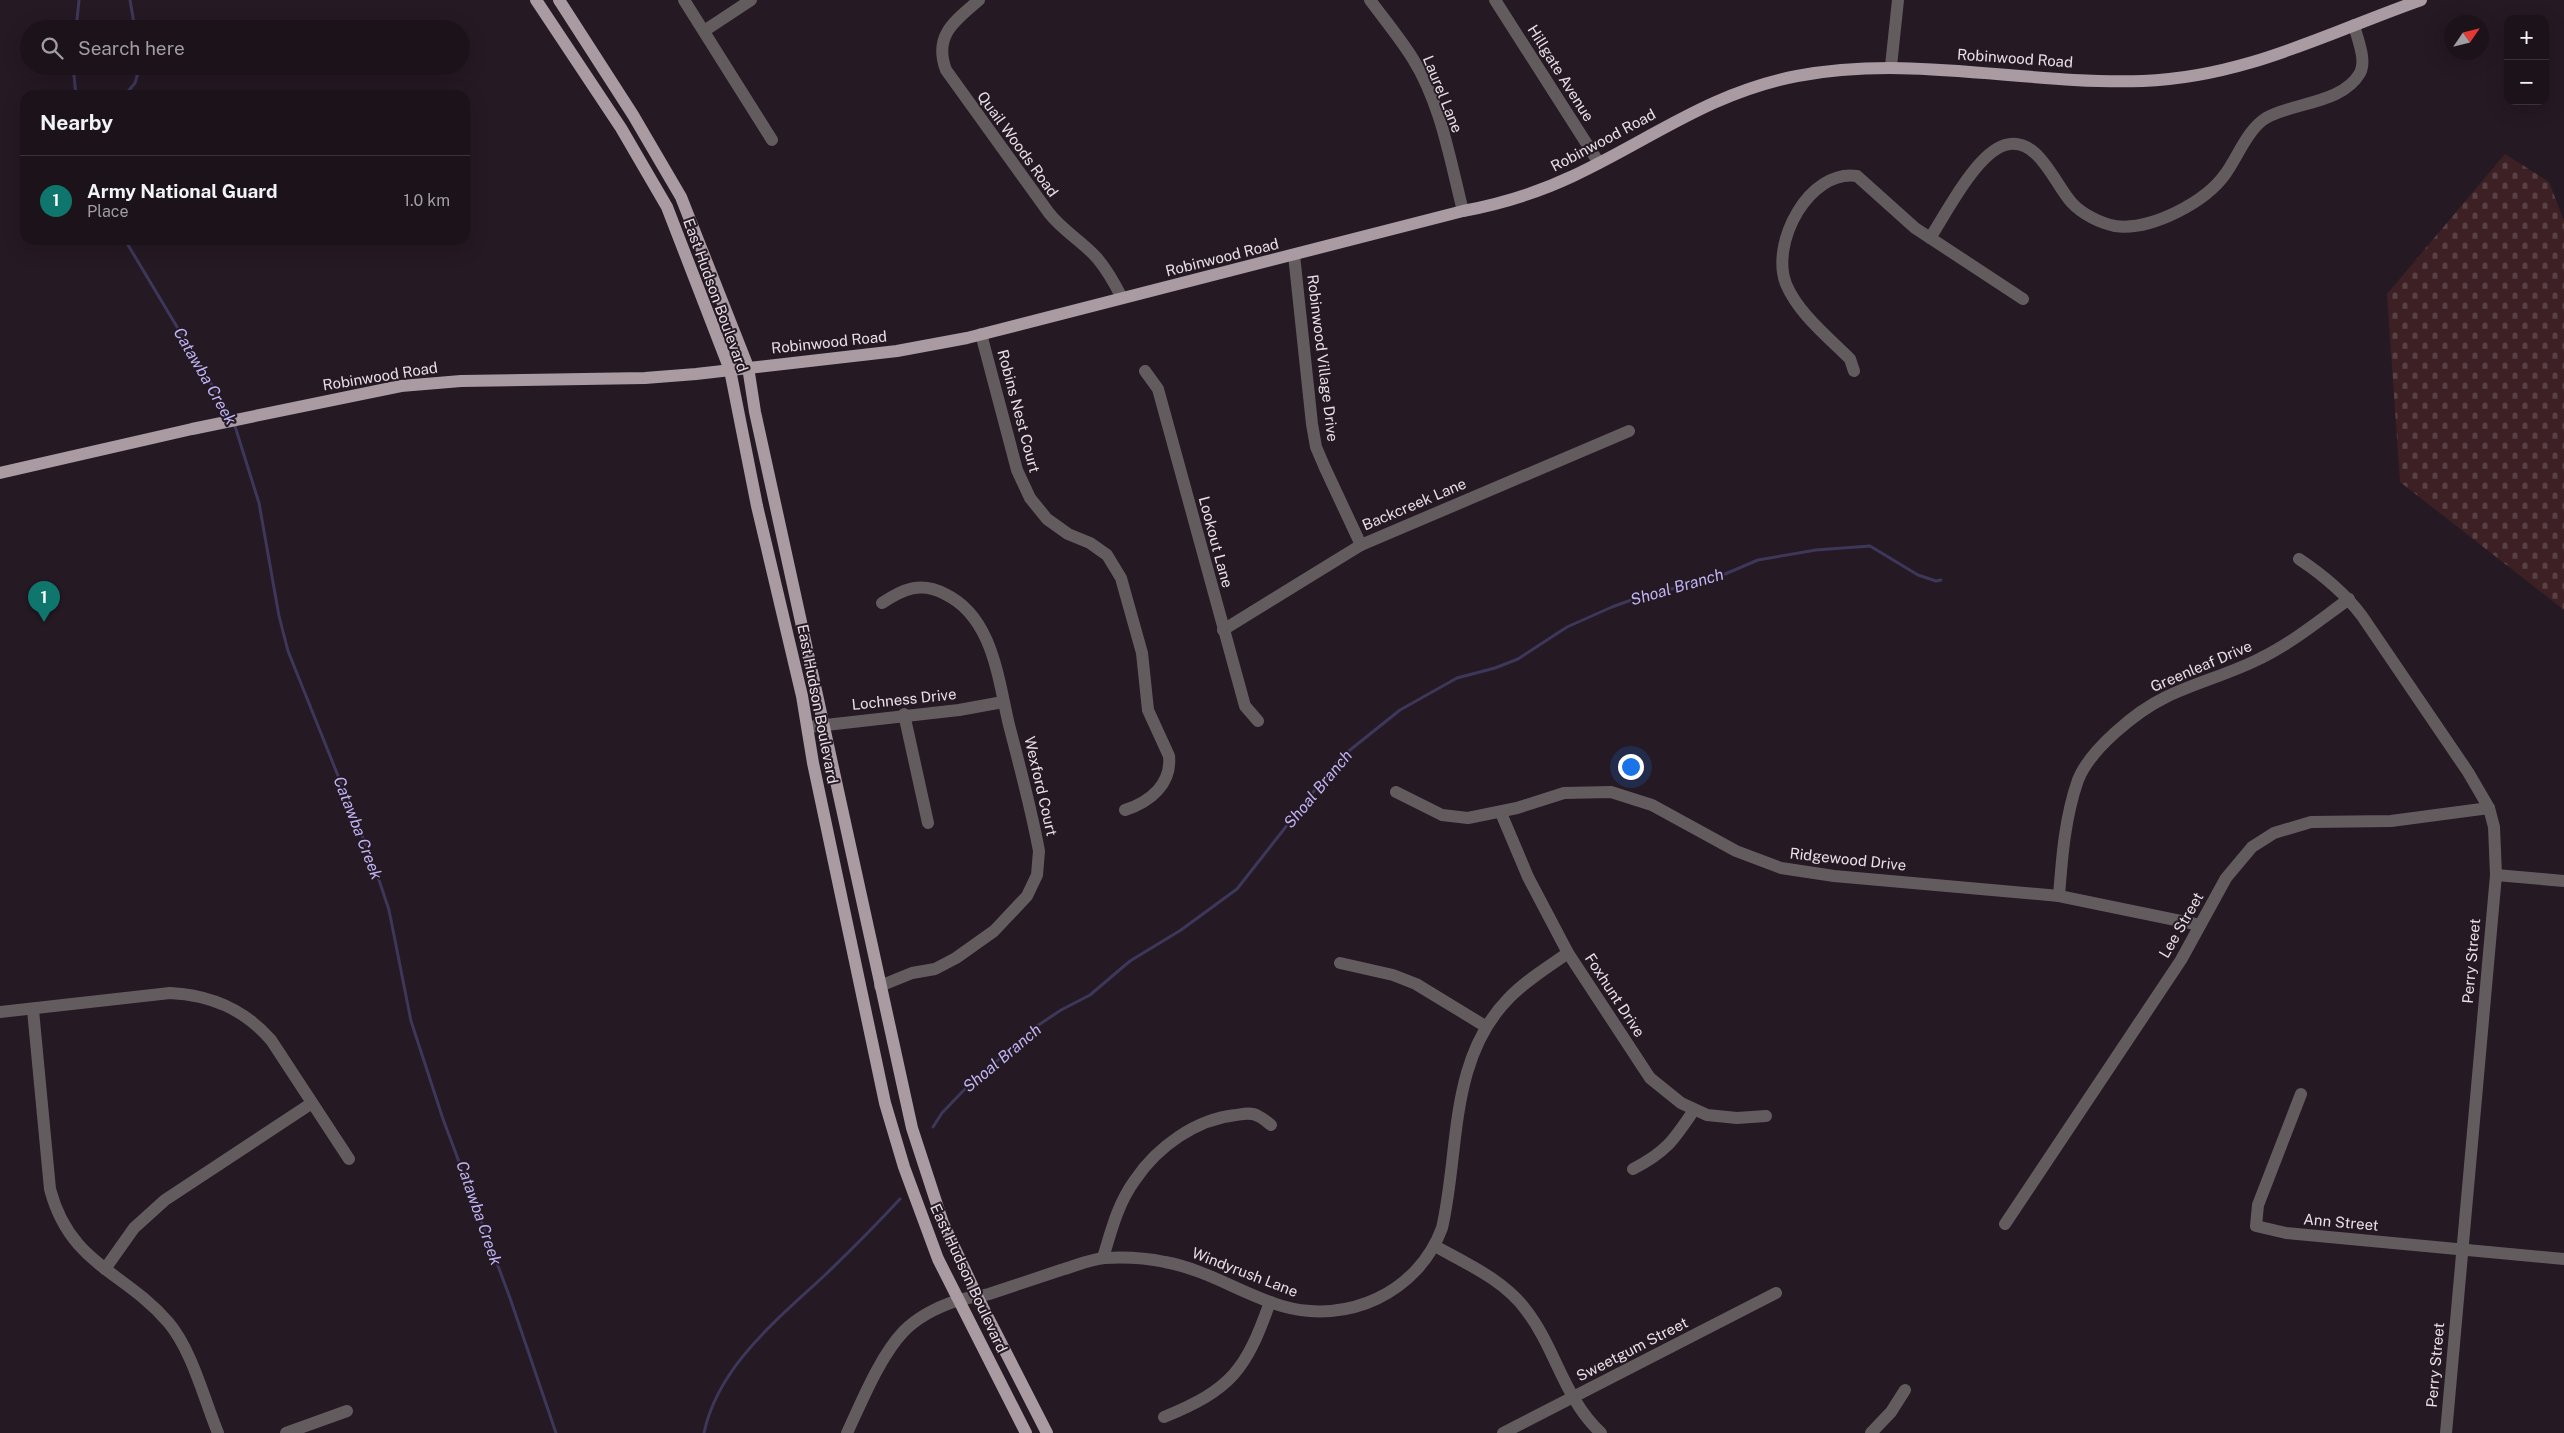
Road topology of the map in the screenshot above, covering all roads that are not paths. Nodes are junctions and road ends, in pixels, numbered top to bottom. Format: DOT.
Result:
graph roads {
  1 [pos="536,0"];
  2 [pos="559,0"];
  3 [pos="684,0"];
  4 [pos="751,0"];
  5 [pos="979,0"];
  6 [pos="1370,0"];
  7 [pos="1495,0"];
  8 [pos="1898,0"];
  9 [pos="2421,0"];
  10 [pos="2354,25"];
  11 [pos="704,30"];
  12 [pos="1891,66"];
  13 [pos="772,140"];
  14 [pos="1599,163"];
  15 [pos="1463,211"];
  16 [pos="1930,238"];
  17 [pos="1294,255"];
  18 [pos="1122,298"];
  19 [pos="2022,300"];
  20 [pos="981,334"];
  21 [pos="748,367"];
  22 [pos="730,370"];
  23 [pos="1145,371"];
  24 [pos="1854,371"];
  25 [pos="1629,431"];
  26 [pos="0,473"];
  27 [pos="1361,545"];
  28 [pos="2299,559"];
  29 [pos="2349,599"];
  30 [pos="882,602"];
  31 [pos="1223,630"];
  32 [pos="1004,702"];
  33 [pos="904,714"];
  34 [pos="1258,721"];
  35 [pos="824,724"];
  36 [pos="808,727"];
  37 [pos="1396,792"];
  38 [pos="2489,808"];
  39 [pos="1125,810"];
  40 [pos="1501,812"];
  41 [pos="928,823"];
  42 [pos="2496,875"];
  43 [pos="2564,881"];
  44 [pos="2059,896"];
  45 [pos="2200,925"];
  46 [pos="1568,953"];
  47 [pos="1340,963"];
  48 [pos="859,985"];
  49 [pos="880,986"];
  50 [pos="33,1010"];
  51 [pos="0,1012"];
  52 [pos="1485,1026"];
  53 [pos="2301,1094"];
  54 [pos="312,1103"];
  55 [pos="1694,1110"];
  56 [pos="1766,1116"];
  57 [pos="1271,1125"];
  58 [pos="349,1159"];
  59 [pos="1633,1169"];
  60 [pos="2005,1224"];
  61 [pos="1435,1246"];
  62 [pos="2462,1249"];
  63 [pos="1104,1258"];
  64 [pos="2564,1259"];
  65 [pos="105,1269"];
  66 [pos="1776,1293"];
  67 [pos="978,1298"];
  68 [pos="958,1300"];
  69 [pos="1270,1302"];
  70 [pos="1905,1390"];
  71 [pos="1572,1398"];
  72 [pos="347,1411"];
  73 [pos="1164,1417"];
  74 [pos="851,1432"];
  75 [pos="218,1433"];
  76 [pos="286,1433"];
  77 [pos="1026,1433"];
  78 [pos="1048,1433"];
  79 [pos="1503,1433"];
  80 [pos="1601,1433"];
  81 [pos="1872,1433"];
  82 [pos="2446,1433"];
  1 -- 22 [label="main road, East Hudson Boulevard"];
  2 -- 21 [label="main road, East Hudson Boulevard"];
  3 -- 11 [label="street"];
  4 -- 11 [label="street"];
  5 -- 18 [label="street, Quail Woods Road"];
  6 -- 15 [label="street, Laurel Lane"];
  7 -- 14 [label="street, Hillgate Avenue"];
  8 -- 12 [label="street"];
  9 -- 10 [label="main road, Robinwood Road"];
  10 -- 12 [label="main road, Robinwood Road"];
  10 -- 16 [label="street"];
  11 -- 13 [label="street"];
  12 -- 14 [label="main road, Robinwood Road"];
  14 -- 15 [label="main road, Robinwood Road"];
  15 -- 17 [label="main road, Robinwood Road"];
  16 -- 19 [label="street"];
  16 -- 24 [label="street"];
  17 -- 18 [label="main road, Robinwood Road"];
  17 -- 27 [label="street, Robinwood Village Drive"];
  18 -- 20 [label="main road, Robinwood Road"];
  20 -- 21 [label="main road, Robinwood Road"];
  20 -- 39 [label="street, Robins Nest Court"];
  21 -- 22 [label="main road, Robinwood Road"];
  21 -- 35 [label="main road, East Hudson Boulevard"];
  22 -- 26 [label="main road, Robinwood Road"];
  22 -- 36 [label="main road, East Hudson Boulevard"];
  23 -- 31 [label="street, Lookout Lane"];
  25 -- 27 [label="street, Backcreek Lane"];
  27 -- 31 [label="street, Backcreek Lane"];
  28 -- 29 [label="street, Perry Street"];
  29 -- 38 [label="street, Perry Street"];
  29 -- 44 [label="street, Greenleaf Drive"];
  30 -- 32 [label="street, Wexford Court"];
  31 -- 34 [label="street, Lookout Lane"];
  32 -- 33 [label="street, Lochness Drive"];
  32 -- 49 [label="street, Wexford Court"];
  33 -- 35 [label="street, Lochness Drive"];
  33 -- 41 [label="street"];
  35 -- 36 [label="street, Lochness Drive"];
  35 -- 49 [label="main road, East Hudson Boulevard"];
  36 -- 48 [label="main road, East Hudson Boulevard"];
  37 -- 40 [label="street, Ridgewood Drive"];
  38 -- 42 [label="street, Perry Street"];
  38 -- 45 [label="street, Lee Street"];
  40 -- 44 [label="street, Ridgewood Drive"];
  40 -- 46 [label="street, Foxhunt Drive"];
  42 -- 43 [label="street"];
  42 -- 62 [label="street, Perry Street"];
  44 -- 45 [label="street, Ridgewood Drive"];
  45 -- 60 [label="street, Lee Street"];
  46 -- 52 [label="street, Windyrush Lane"];
  46 -- 55 [label="street, Foxhunt Drive"];
  47 -- 52 [label="street"];
  48 -- 49 [label="main road"];
  48 -- 68 [label="main road, East Hudson Boulevard"];
  49 -- 67 [label="main road, East Hudson Boulevard"];
  50 -- 51 [label="street"];
  50 -- 54 [label="street"];
  50 -- 65 [label="street"];
  52 -- 61 [label="street, Windyrush Lane"];
  53 -- 62 [label="street, Ann Street"];
  54 -- 58 [label="street"];
  54 -- 65 [label="street"];
  55 -- 56 [label="street, Foxhunt Drive"];
  55 -- 59 [label="street"];
  57 -- 63 [label="street"];
  61 -- 69 [label="street, Windyrush Lane"];
  61 -- 71 [label="street"];
  62 -- 64 [label="street, Ann Street"];
  62 -- 82 [label="street, Perry Street"];
  63 -- 67 [label="street, Windyrush Lane"];
  63 -- 69 [label="street, Windyrush Lane"];
  65 -- 75 [label="street"];
  66 -- 71 [label="street, Sweetgum Street"];
  67 -- 68 [label="street, Windyrush Lane"];
  67 -- 78 [label="main road, East Hudson Boulevard"];
  68 -- 74 [label="street, Windyrush Lane"];
  68 -- 77 [label="main road, East Hudson Boulevard"];
  69 -- 73 [label="street"];
  70 -- 81 [label="street"];
  71 -- 79 [label="street, Sweetgum Street"];
  71 -- 80 [label="street"];
  72 -- 76 [label="street"];
}
